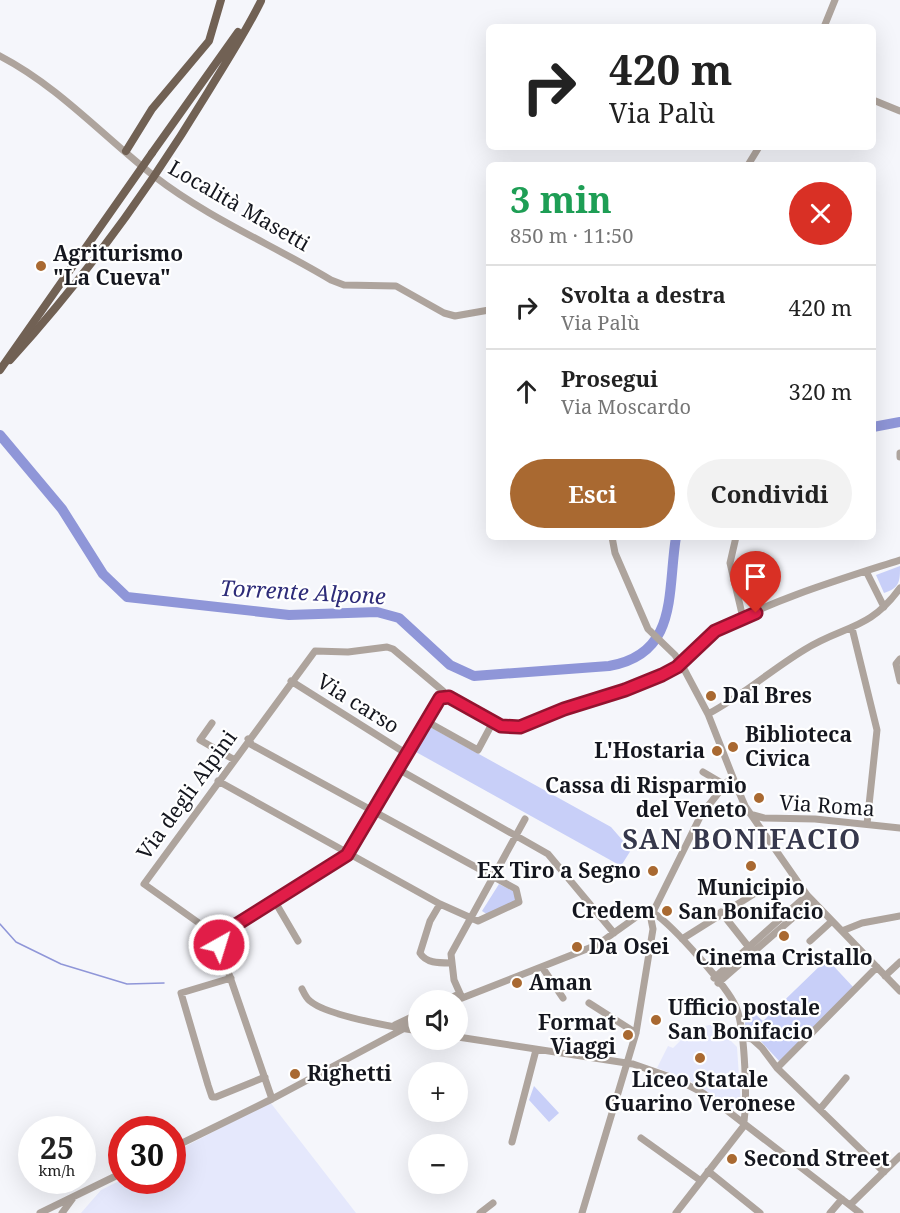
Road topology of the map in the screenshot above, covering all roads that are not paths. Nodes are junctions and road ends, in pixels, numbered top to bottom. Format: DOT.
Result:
graph roads {
  1 [pos="221,0"];
  2 [pos="261,0"];
  3 [pos="835,0"];
  4 [pos="825,24"];
  5 [pos="0,56"];
  6 [pos="876,101"];
  7 [pos="900,111"];
  8 [pos="126,151"];
  9 [pos="154,176"];
  10 [pos="486,311"];
  11 [pos="0,371"];
  12 [pos="613,540"];
  13 [pos="735,540"];
  14 [pos="900,560"];
  15 [pos="866,571"];
  16 [pos="900,588"];
  17 [pos="884,607"];
  18 [pos="743,618"];
  19 [pos="852,628"];
  20 [pos="900,659"];
  21 [pos="680,663"];
  22 [pos="291,681"];
  23 [pos="900,681"];
  24 [pos="444,696"];
  25 [pos="708,714"];
  26 [pos="426,721"];
  27 [pos="493,722"];
  28 [pos="213,723"];
  29 [pos="248,739"];
  30 [pos="407,754"];
  31 [pos="233,759"];
  32 [pos="398,769"];
  33 [pos="703,772"];
  34 [pos="218,781"];
  35 [pos="729,783"];
  36 [pos="373,812"];
  37 [pos="753,815"];
  38 [pos="525,819"];
  39 [pos="867,824"];
  40 [pos="900,828"];
  41 [pos="516,834"];
  42 [pos="349,852"];
  43 [pos="493,877"];
  44 [pos="760,890"];
  45 [pos="810,898"];
  46 [pos="274,900"];
  47 [pos="440,904"];
  48 [pos="721,912"];
  49 [pos="651,913"];
  50 [pos="900,916"];
  51 [pos="469,917"];
  52 [pos="832,921"];
  53 [pos="842,931"];
  54 [pos="614,933"];
  55 [pos="220,938"];
  56 [pos="682,939"];
  57 [pos="298,940"];
  58 [pos="810,941"];
  59 [pos="751,949"];
  60 [pos="900,962"];
  61 [pos="450,963"];
  62 [pos="543,967"];
  63 [pos="876,967"];
  64 [pos="885,976"];
  65 [pos="231,978"];
  66 [pos="716,980"];
  67 [pos="302,989"];
  68 [pos="457,990"];
  69 [pos="900,991"];
  70 [pos="468,995"];
  71 [pos="563,998"];
  72 [pos="589,1003"];
  73 [pos="408,1021"];
  74 [pos="408,1024"];
  75 [pos="399,1027"];
  76 [pos="408,1029"];
  77 [pos="636,1033"];
  78 [pos="741,1036"];
  79 [pos="468,1039"];
  80 [pos="536,1050"];
  81 [pos="628,1064"];
  82 [pos="777,1068"];
  83 [pos="265,1077"];
  84 [pos="846,1078"];
  85 [pos="272,1099"];
  86 [pos="820,1109"];
  87 [pos="744,1123"];
  88 [pos="641,1138"];
  89 [pos="186,1141"];
  90 [pos="513,1142"];
  91 [pos="900,1156"];
  92 [pos="708,1171"];
  93 [pos="884,1172"];
  94 [pos="108,1180"];
  95 [pos="701,1181"];
  96 [pos="74,1197"];
  97 [pos="842,1199"];
  98 [pos="493,1203"];
  99 [pos="850,1205"];
  100 [pos="679,1212"];
  101 [pos="40,1213"];
  102 [pos="62,1213"];
  103 [pos="480,1213"];
  104 [pos="582,1213"];
  105 [pos="760,1213"];
  106 [pos="830,1213"];
  107 [pos="860,1213"];
  1 -- 8 [label="main road"];
  2 -- 9 [label="main road"];
  2 -- 11 [label="main road, bridge"];
  3 -- 4 [label="street"];
  5 -- 8 [label="street, Località Masetti"];
  6 -- 7 [label="street"];
  8 -- 9 [label="street, Località Masetti"];
  9 -- 10 [label="street, Località Masetti"];
  9 -- 11 [label="main road, bridge"];
  12 -- 21 [label="street"];
  13 -- 18 [label="street"];
  14 -- 15 [label="street"];
  15 -- 17 [label="street"];
  15 -- 18 [label="street"];
  16 -- 17 [label="street"];
  17 -- 19 [label="street"];
  18 -- 21 [label="street"];
  19 -- 25 [label="street"];
  19 -- 39 [label="street"];
  20 -- 23 [label="street"];
  21 -- 25 [label="street"];
  21 -- 27 [label="street"];
  22 -- 24 [label="street, Via degli Alpini"];
  22 -- 29 [label="street, Via degli Alpini"];
  22 -- 30 [label="street, Via carso"];
  24 -- 26 [label="street"];
  24 -- 27 [label="street"];
  25 -- 35 [label="street"];
  26 -- 27 [label="street"];
  26 -- 30 [label="street"];
  28 -- 31 [label="street"];
  29 -- 31 [label="street, Via degli Alpini"];
  29 -- 36 [label="street"];
  30 -- 32 [label="street"];
  31 -- 34 [label="street, Via degli Alpini"];
  32 -- 36 [label="street"];
  32 -- 41 [label="street"];
  33 -- 35 [label="street"];
  34 -- 42 [label="street"];
  34 -- 55 [label="street, Via degli Alpini"];
  35 -- 37 [label="street"];
  35 -- 49 [label="street"];
  36 -- 42 [label="street"];
  36 -- 43 [label="street"];
  37 -- 39 [label="street, Via Roma"];
  37 -- 45 [label="street"];
  38 -- 41 [label="street"];
  39 -- 40 [label="street, Via Roma"];
  41 -- 43 [label="street"];
  41 -- 54 [label="street"];
  42 -- 46 [label="street"];
  42 -- 47 [label="street"];
  43 -- 51 [label="street"];
  43 -- 51 [label="street"];
  44 -- 48 [label="street"];
  45 -- 52 [label="street"];
  45 -- 59 [label="street"];
  46 -- 55 [label="street"];
  46 -- 57 [label="street"];
  47 -- 51 [label="street"];
  47 -- 61 [label="street"];
  48 -- 56 [label="street"];
  48 -- 59 [label="street"];
  49 -- 54 [label="street"];
  49 -- 56 [label="street"];
  49 -- 77 [label="street"];
  50 -- 53 [label="street"];
  51 -- 61 [label="street"];
  52 -- 53 [label="street"];
  52 -- 58 [label="street"];
  53 -- 63 [label="street"];
  54 -- 62 [label="street"];
  55 -- 65 [label="street"];
  56 -- 66 [label="street"];
  59 -- 66 [label="street"];
  60 -- 64 [label="street"];
  61 -- 68 [label="street"];
  62 -- 70 [label="street"];
  62 -- 71 [label="street"];
  63 -- 64 [label="street"];
  63 -- 82 [label="street"];
  64 -- 69 [label="street"];
  65 -- 83 [label="street"];
  65 -- 83 [label="street"];
  66 -- 78 [label="street"];
  67 -- 75 [label="street"];
  72 -- 77 [label="street"];
  73 -- 75 [label="street"];
  74 -- 75 [label="street"];
  75 -- 76 [label="street"];
  75 -- 85 [label="street"];
  77 -- 81 [label="street"];
  78 -- 82 [label="street"];
  78 -- 87 [label="street"];
  79 -- 80 [label="street"];
  80 -- 81 [label="street"];
  80 -- 90 [label="street"];
  81 -- 87 [label="street"];
  81 -- 104 [label="street"];
  82 -- 86 [label="street"];
  83 -- 85 [label="street"];
  84 -- 86 [label="street"];
  85 -- 89 [label="street"];
  86 -- 93 [label="street"];
  87 -- 92 [label="street"];
  87 -- 97 [label="street"];
  88 -- 95 [label="street"];
  91 -- 93 [label="street"];
  92 -- 95 [label="street"];
  92 -- 105 [label="street"];
  93 -- 99 [label="street"];
  94 -- 96 [label="street"];
  95 -- 100 [label="street"];
  96 -- 101 [label="street"];
  96 -- 102 [label="street"];
  97 -- 99 [label="street"];
  97 -- 106 [label="street"];
  98 -- 103 [label="street"];
  99 -- 107 [label="street"];
}
